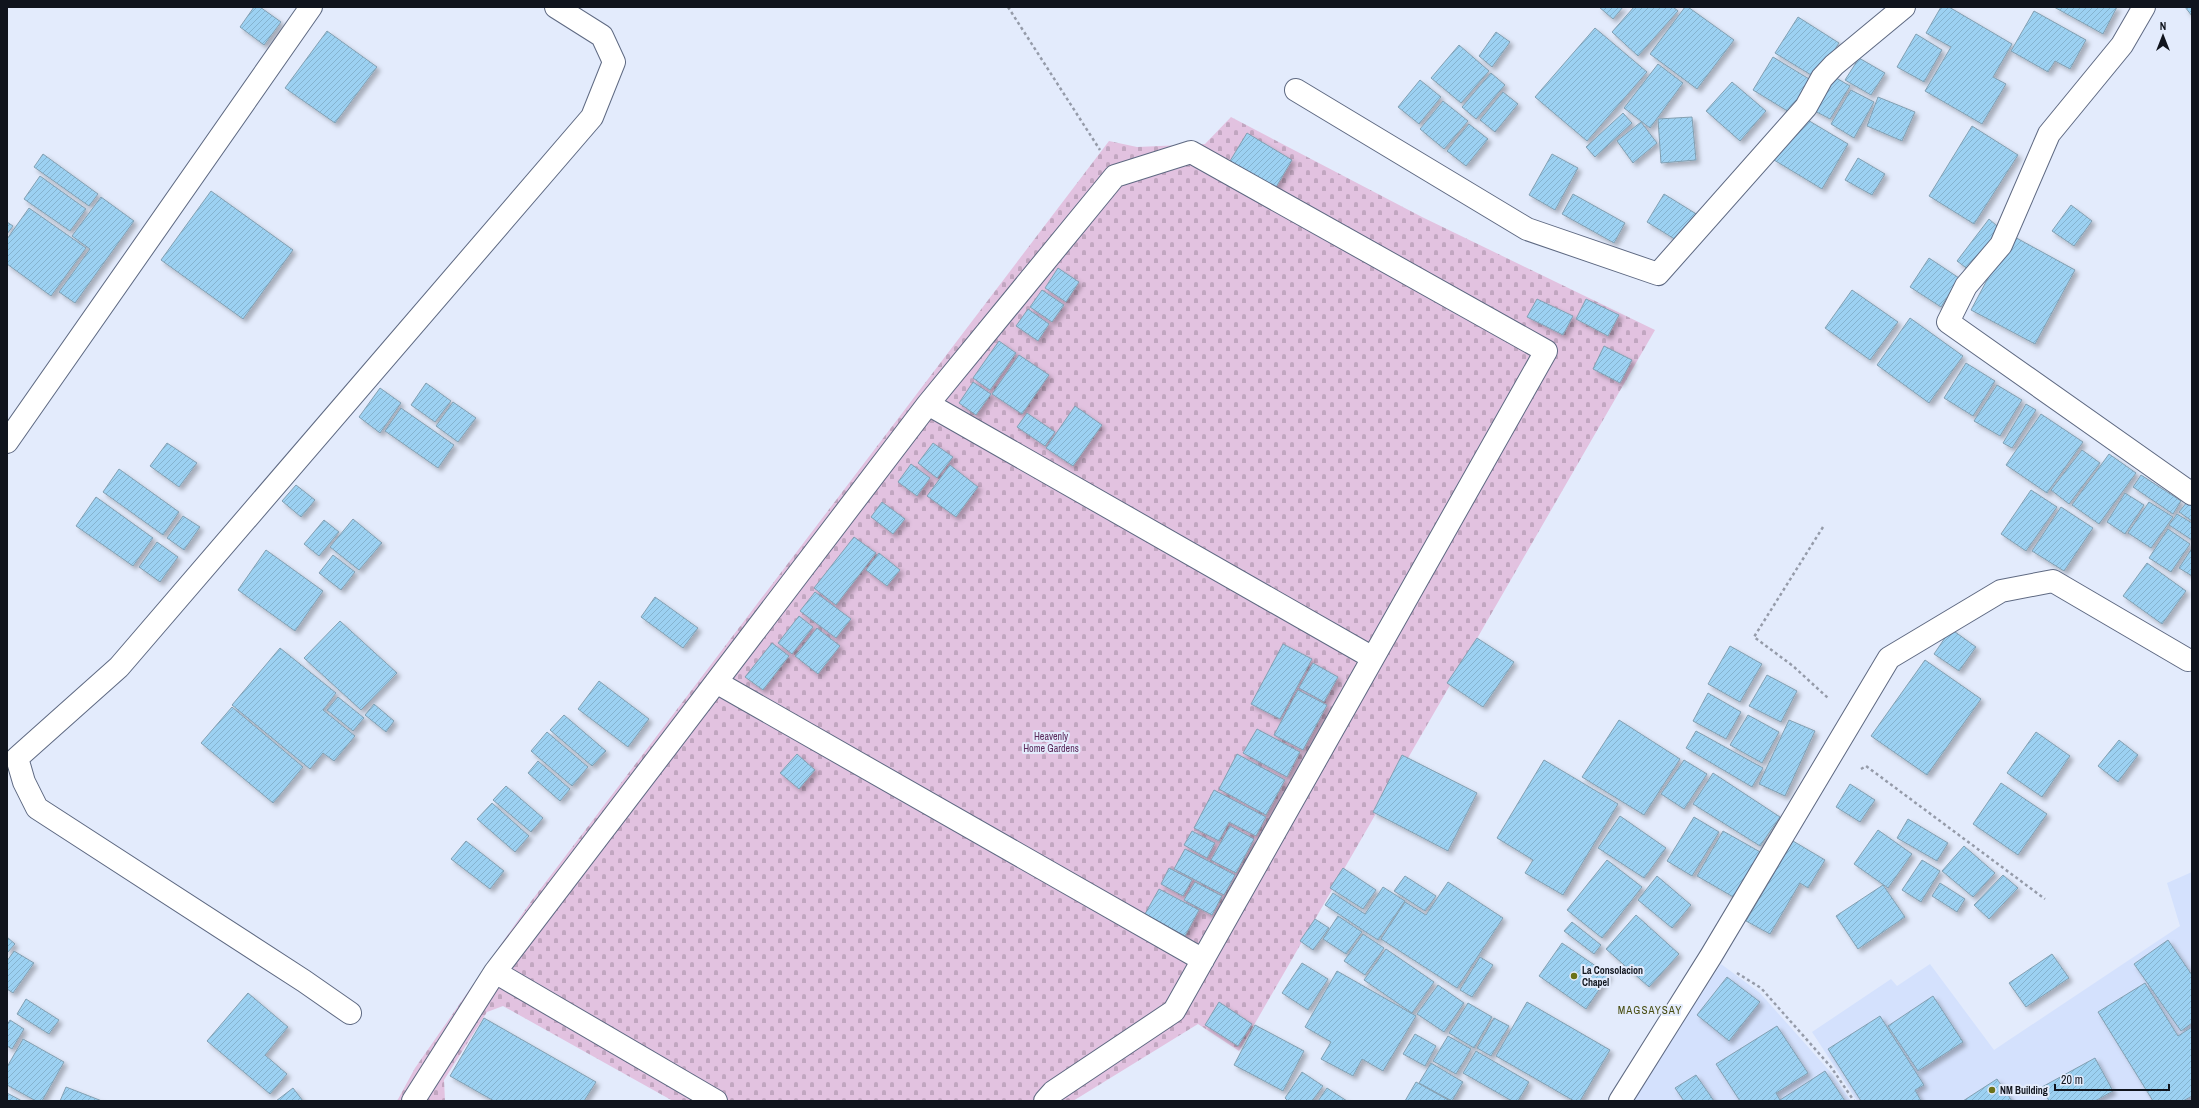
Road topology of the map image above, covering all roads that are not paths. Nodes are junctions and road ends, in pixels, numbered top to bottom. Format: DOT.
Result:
graph roads {
  1 [pos="311,7"];
  2 [pos="556,7"];
  3 [pos="1904,7"];
  4 [pos="2144,7"];
  5 [pos="1296,90"];
  6 [pos="928,404"];
  7 [pos="7,442"];
  8 [pos="2192,494"];
  9 [pos="1373,658"];
  10 [pos="2188,660"];
  11 [pos="716,682"];
  12 [pos="15,782"];
  13 [pos="1203,960"];
  14 [pos="495,972"];
  15 [pos="350,1013"];
  16 [pos="413,1101"];
  17 [pos="716,1101"];
  18 [pos="1045,1101"];
  19 [pos="1620,1101"];
  1 -- 7 [label="street"];
  2 -- 12 [label="street"];
  3 -- 5 [label="street"];
  4 -- 8 [label="street"];
  6 -- 9 [label="street"];
  6 -- 9 [label="street"];
  6 -- 11 [label="street"];
  9 -- 13 [label="street"];
  10 -- 19 [label="street"];
  11 -- 13 [label="street"];
  11 -- 14 [label="street"];
  12 -- 15 [label="street"];
  13 -- 18 [label="street"];
  14 -- 16 [label="street"];
  14 -- 17 [label="street"];
}
